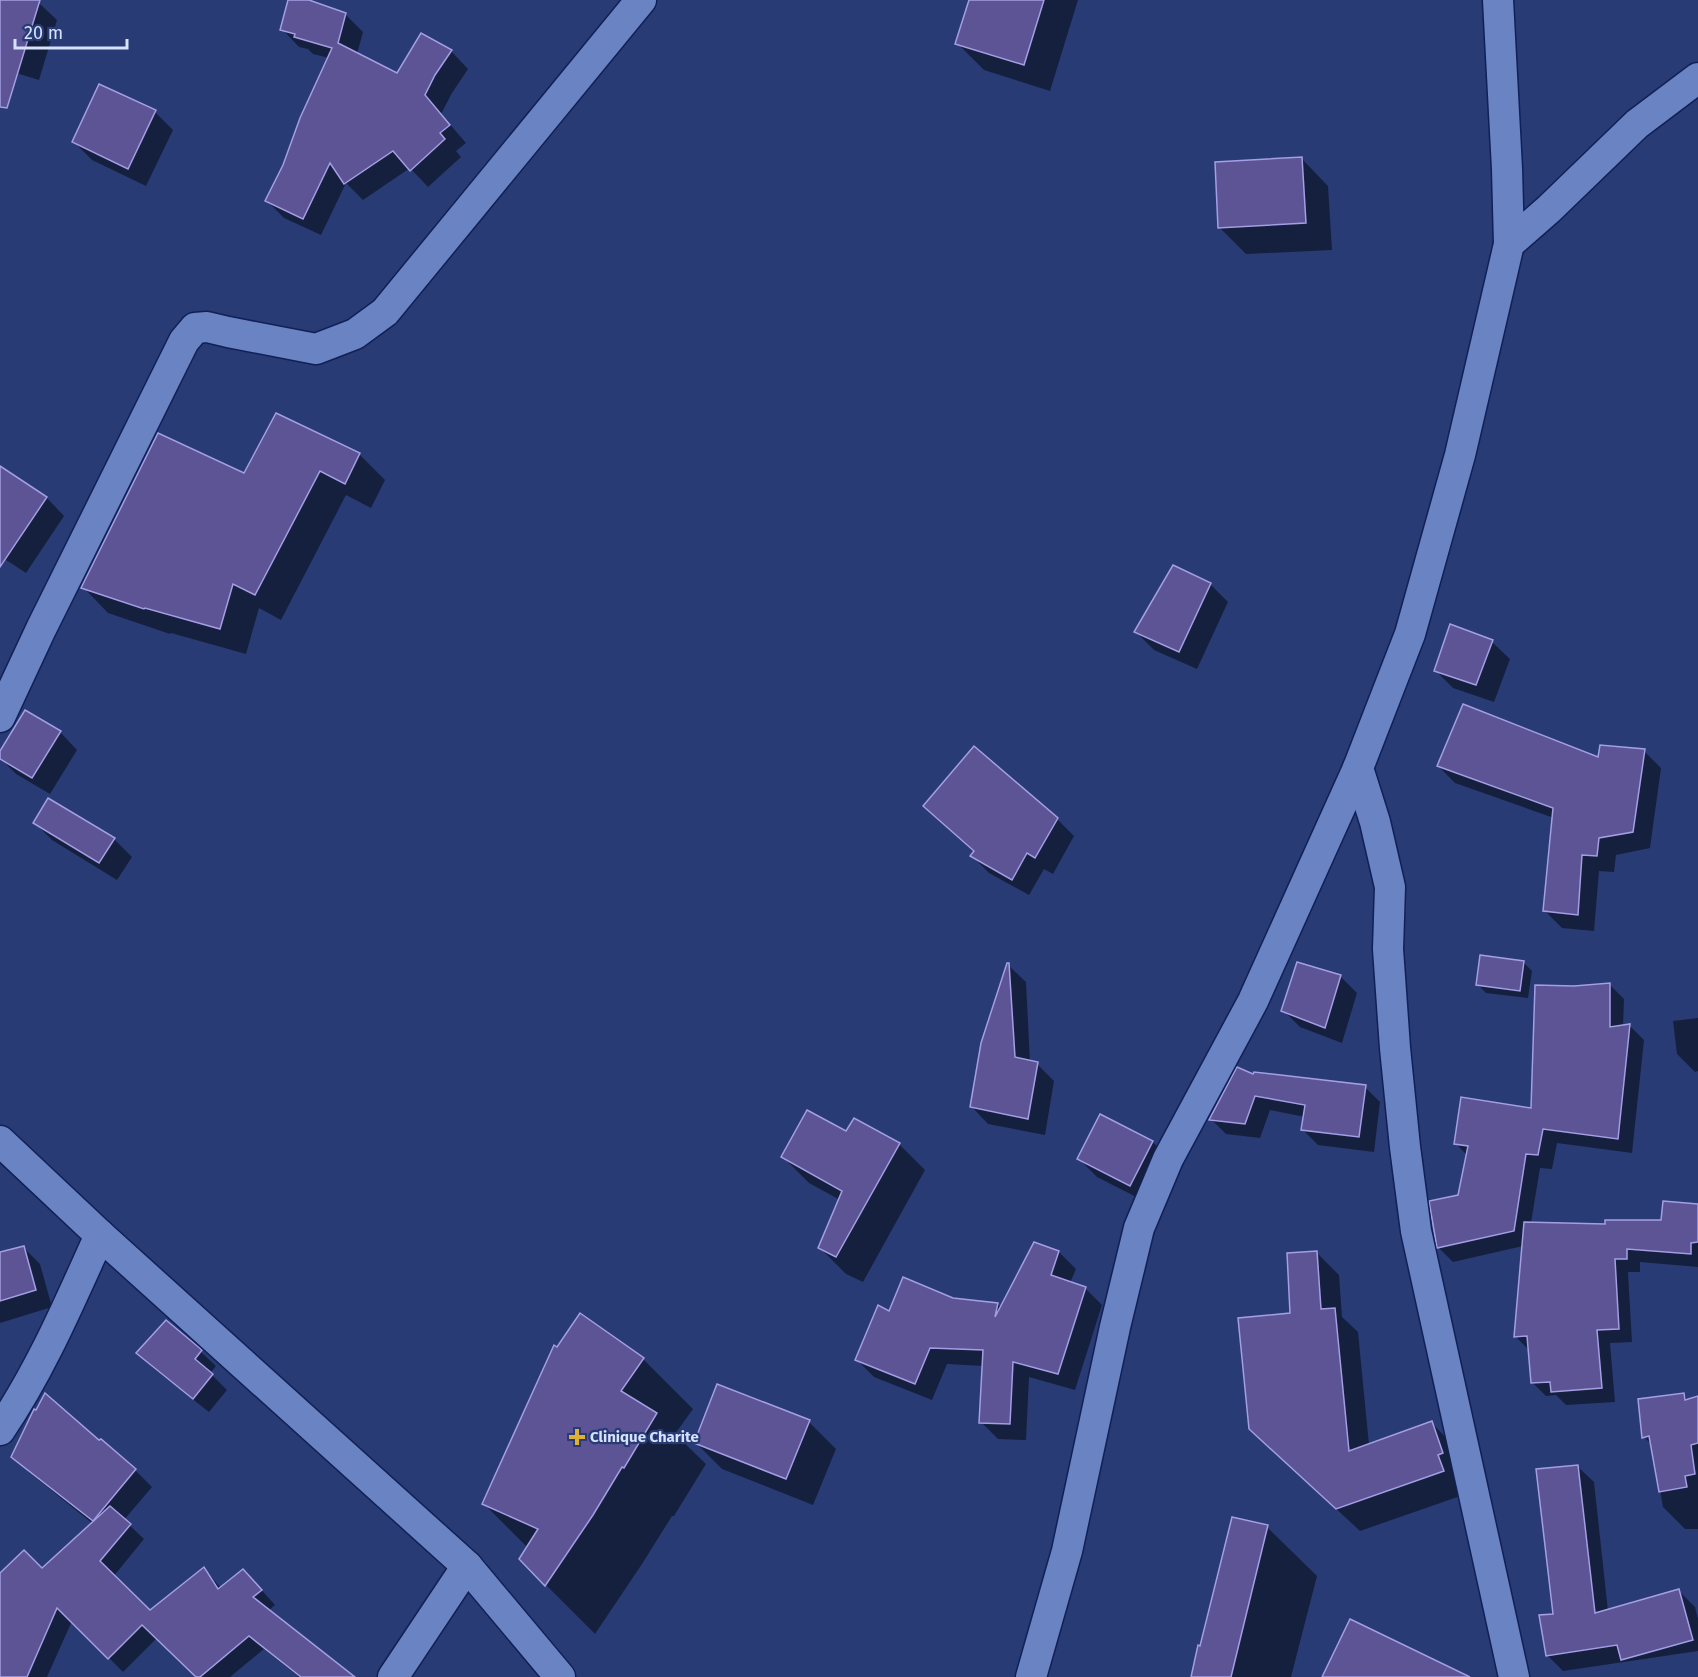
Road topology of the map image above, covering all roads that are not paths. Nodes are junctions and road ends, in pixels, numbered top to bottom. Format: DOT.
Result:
graph roads {
  1 [pos="641,0"];
  2 [pos="1498,0"];
  3 [pos="1698,78"];
  4 [pos="1509,244"];
  5 [pos="0,717"];
  6 [pos="1358,768"];
  7 [pos="0,1141"];
  8 [pos="100,1235"];
  9 [pos="0,1430"];
  10 [pos="467,1566"];
  11 [pos="393,1677"];
  12 [pos="560,1677"];
  13 [pos="1031,1677"];
  14 [pos="1514,1677"];
  1 -- 5 [label="street"];
  2 -- 4 [label="street"];
  3 -- 4 [label="street"];
  4 -- 6 [label="street"];
  6 -- 13 [label="street"];
  6 -- 14 [label="street"];
  7 -- 8 [label="street"];
  8 -- 9 [label="street"];
  8 -- 10 [label="street"];
  10 -- 11 [label="street"];
  10 -- 12 [label="street"];
}
